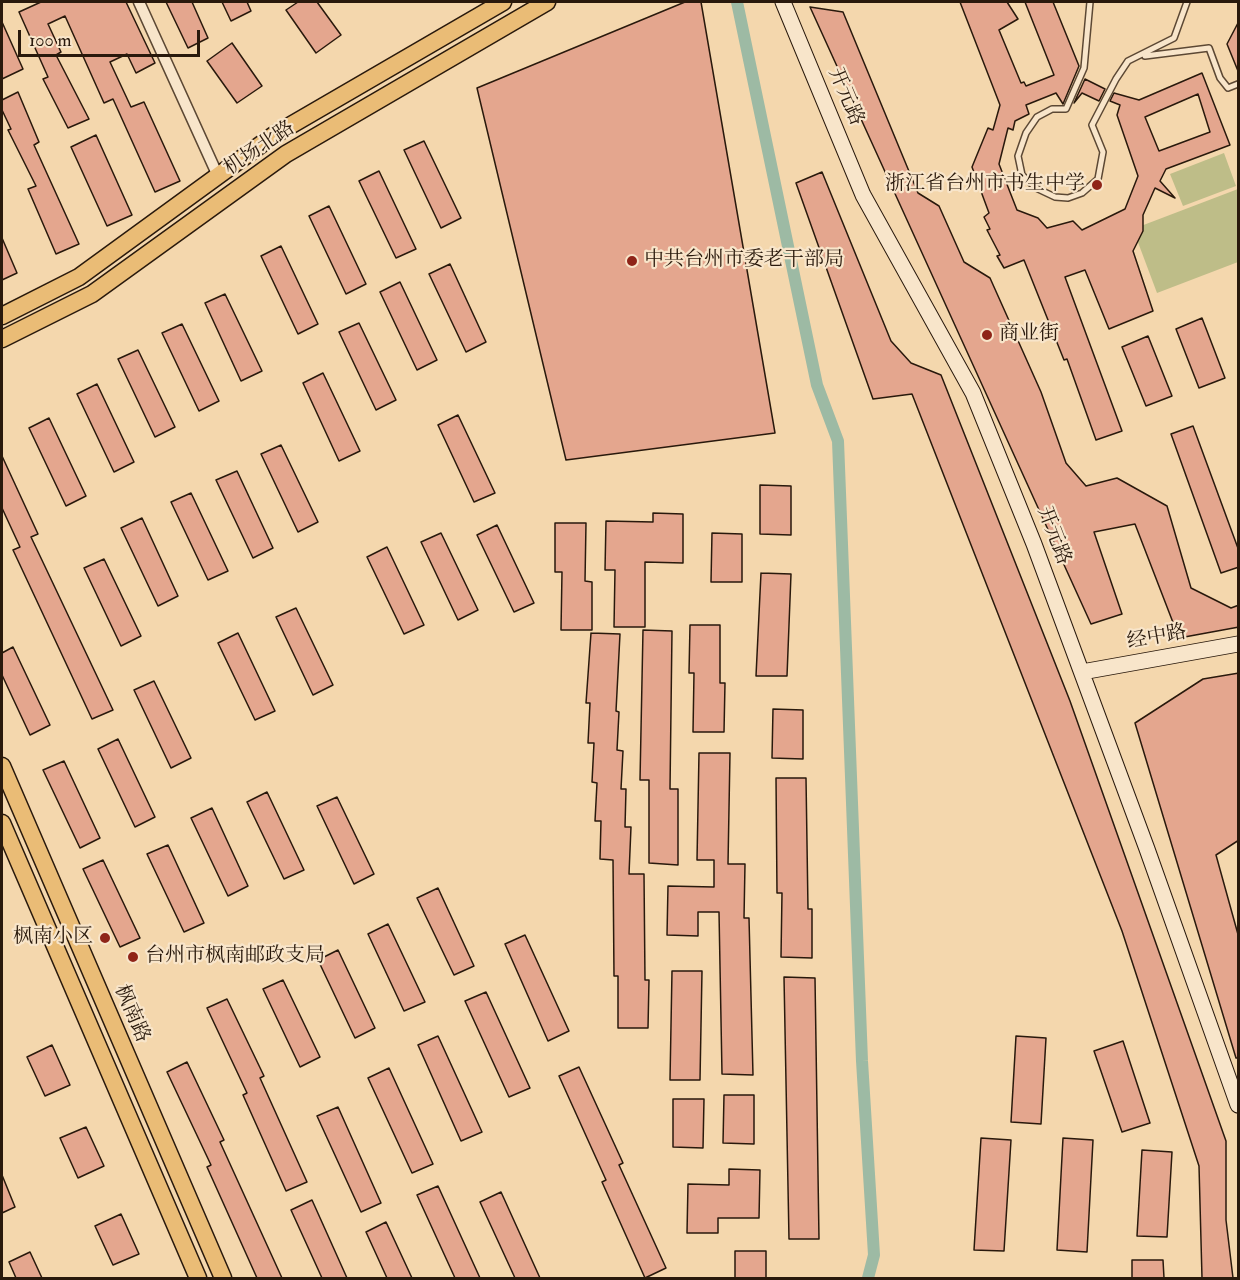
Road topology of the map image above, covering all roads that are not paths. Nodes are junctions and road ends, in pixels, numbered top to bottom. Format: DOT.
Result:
graph roads {
  1 [pos="139,2"];
  2 [pos="504,2"];
  3 [pos="547,2"];
  4 [pos="783,2"];
  5 [pos="1090,2"];
  6 [pos="1187,2"];
  7 [pos="1143,56"];
  8 [pos="1239,84"];
  9 [pos="218,176"];
  10 [pos="2,316"];
  11 [pos="2,339"];
  12 [pos="1239,644"];
  13 [pos="1082,672"];
  14 [pos="2,766"];
  15 [pos="3,833"];
  16 [pos="1239,1105"];
  17 [pos="198,1278"];
  18 [pos="223,1278"];
  1 -- 9 [label="street"];
  2 -- 9 [label="main road, 机场北路"];
  3 -- 11 [label="main road, 机场北路"];
  4 -- 13 [label="main road, 开元路"];
  5 -- 7 [label="lane"];
  6 -- 7 [label="lane"];
  7 -- 8 [label="lane"];
  9 -- 10 [label="main road, 机场北路"];
  12 -- 13 [label="main road, 经中路"];
  13 -- 16 [label="main road, 开元路"];
  14 -- 18 [label="main road, 枫南路"];
  15 -- 17 [label="main road"];
}
